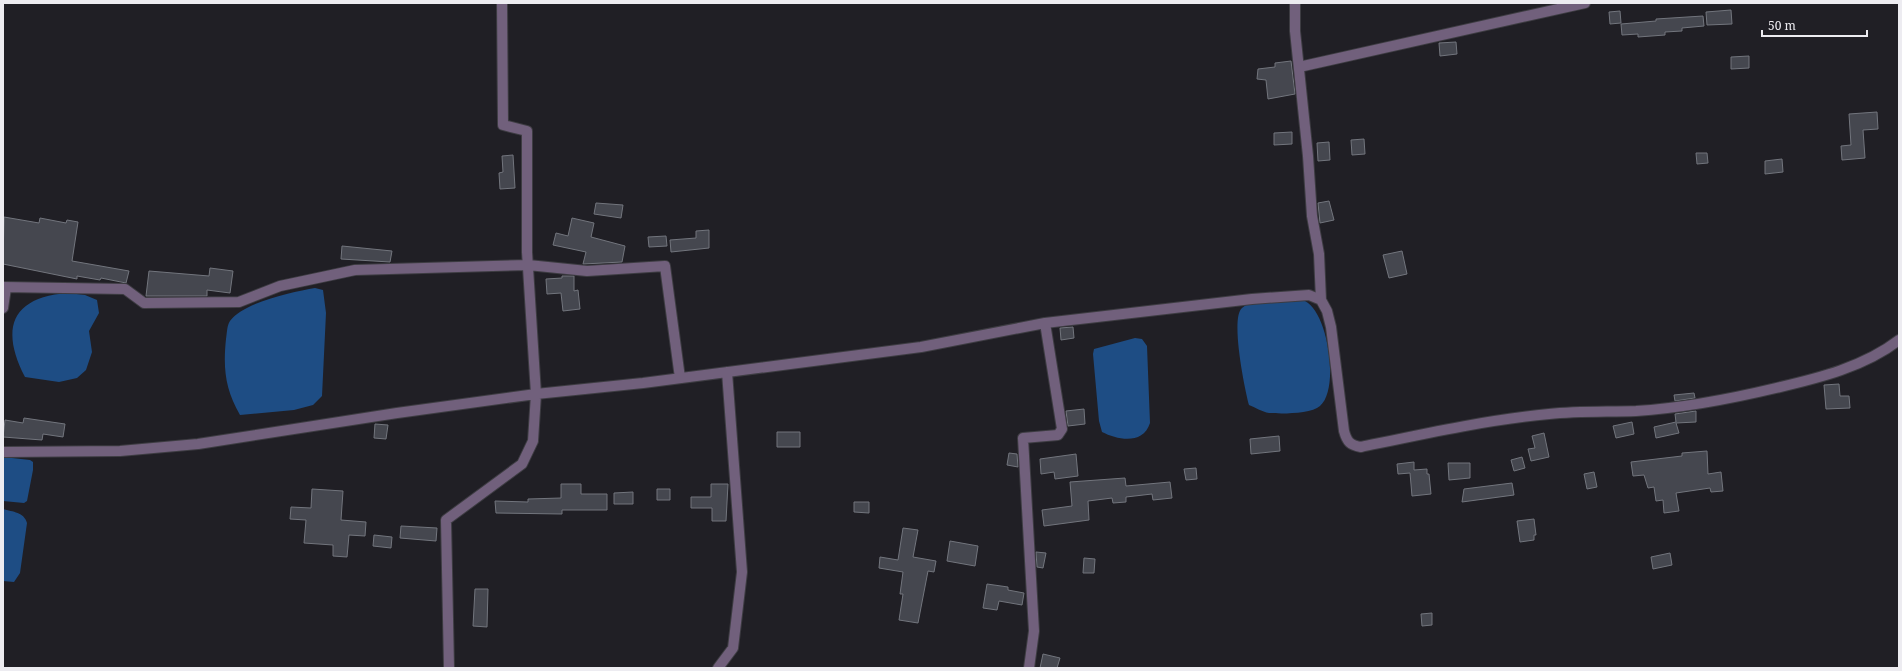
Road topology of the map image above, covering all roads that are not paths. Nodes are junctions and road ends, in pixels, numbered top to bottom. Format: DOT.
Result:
graph roads {
  1 [pos="502,3"];
  2 [pos="1295,3"];
  3 [pos="1585,3"];
  4 [pos="1299,67"];
  5 [pos="528,265"];
  6 [pos="5,287"];
  7 [pos="1321,300"];
  8 [pos="3,308"];
  9 [pos="1045,323"];
  10 [pos="1899,340"];
  11 [pos="727,372"];
  12 [pos="680,378"];
  13 [pos="536,394"];
  14 [pos="3,452"];
  15 [pos="449,668"];
  16 [pos="718,668"];
  17 [pos="1029,668"];
  1 -- 5 [label="street"];
  2 -- 4 [label="street"];
  3 -- 4 [label="street"];
  4 -- 7 [label="street"];
  5 -- 6 [label="street"];
  5 -- 12 [label="street"];
  5 -- 13 [label="street"];
  6 -- 8 [label="street"];
  7 -- 9 [label="street"];
  7 -- 10 [label="street"];
  9 -- 11 [label="street"];
  9 -- 17 [label="street"];
  11 -- 12 [label="street"];
  11 -- 16 [label="street"];
  12 -- 13 [label="street"];
  13 -- 14 [label="street"];
  13 -- 15 [label="street"];
}
